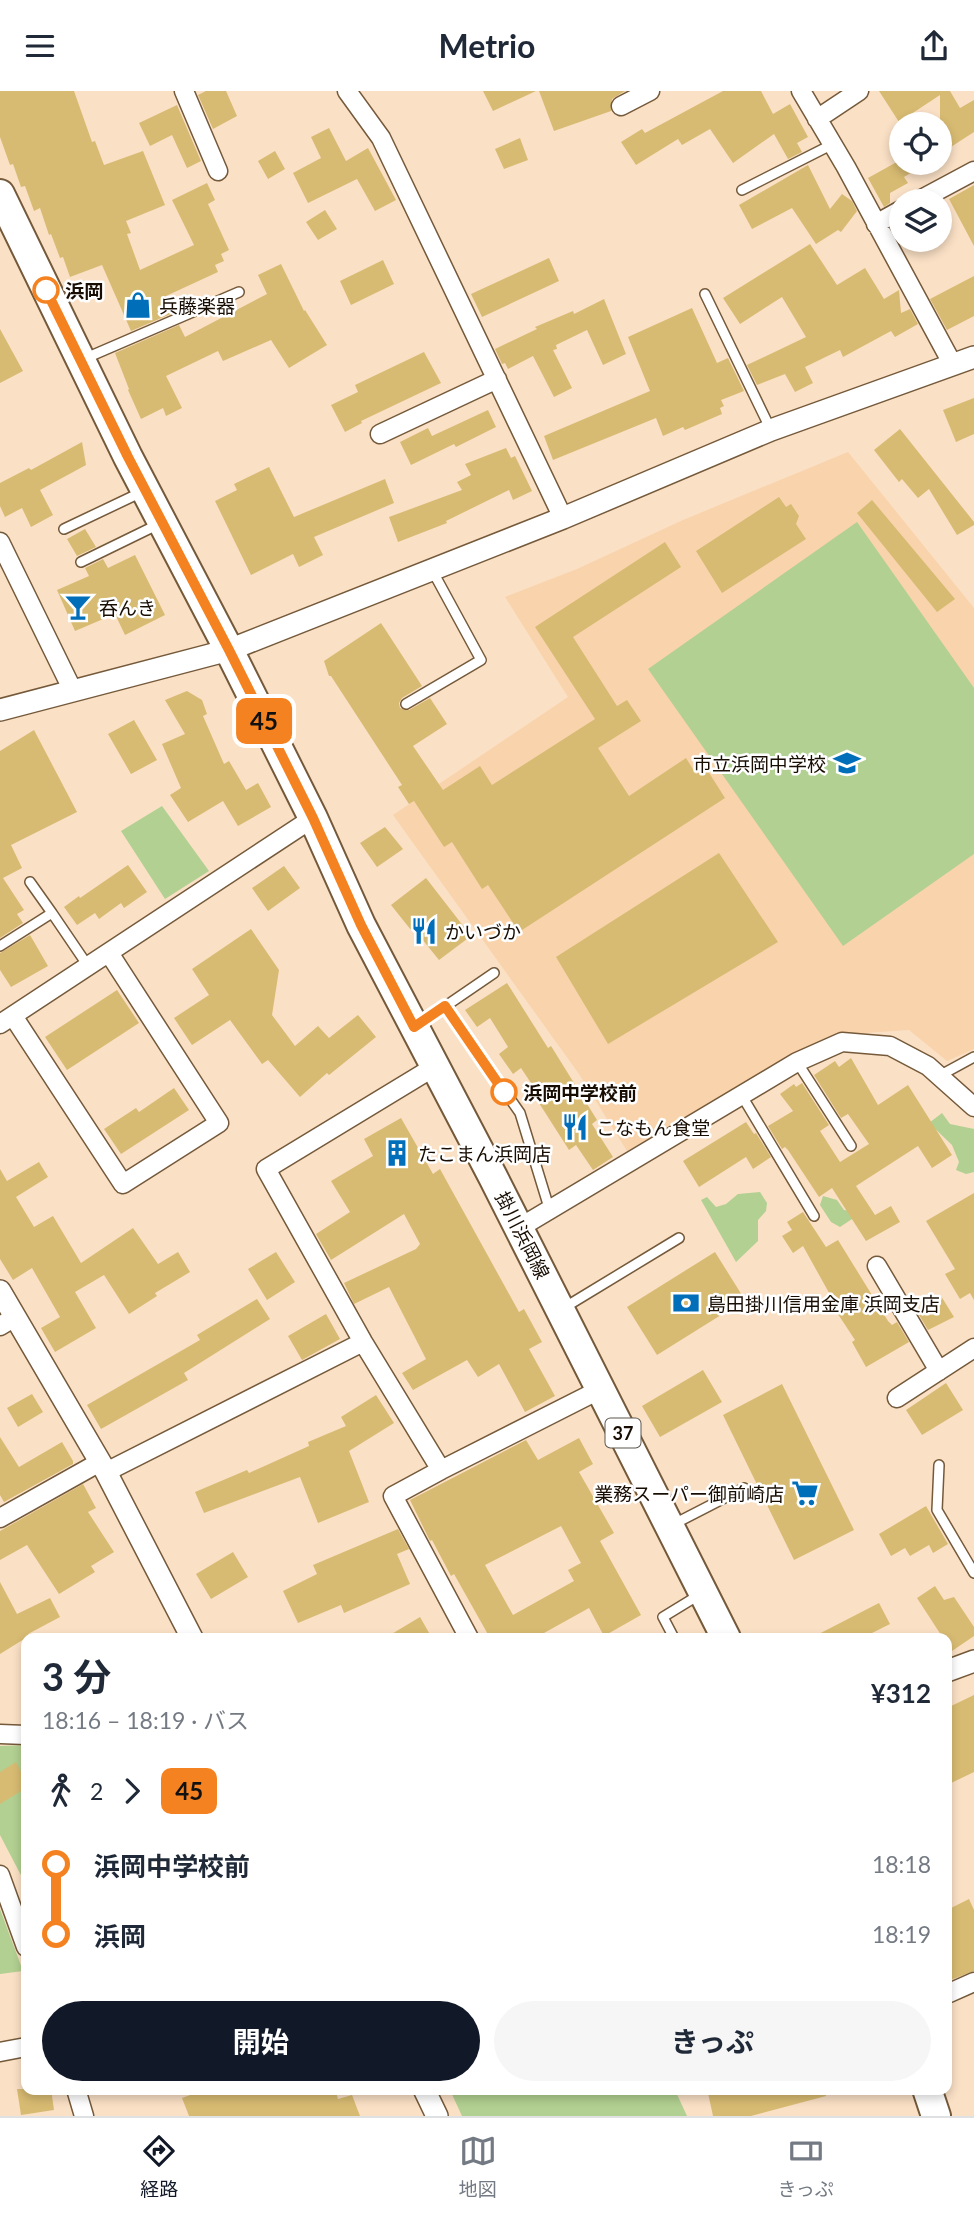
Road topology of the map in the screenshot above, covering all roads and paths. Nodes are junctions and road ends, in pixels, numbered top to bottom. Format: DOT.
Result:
graph roads {
  1 [pos="184,91"];
  2 [pos="347,91"];
  3 [pos="650,91"];
  4 [pos="801,91"];
  5 [pos="859,91"];
  6 [pos="621,106"];
  7 [pos="817,119"];
  8 [pos="831,145"];
  9 [pos="218,171"];
  10 [pos="974,171"];
  11 [pos="940,189"];
  12 [pos="742,190"];
  13 [pos="4,213"];
  14 [pos="889,217"];
  15 [pos="876,224"];
  16 [pos="239,292"];
  17 [pos="705,294"];
  18 [pos="974,357"];
  19 [pos="81,360"];
  20 [pos="953,365"];
  21 [pos="496,379"];
  22 [pos="771,430"];
  23 [pos="380,434"];
  24 [pos="145,490"];
  25 [pos="563,518"];
  26 [pos="162,523"];
  27 [pos="64,529"];
  28 [pos="0,542"];
  29 [pos="81,562"];
  30 [pos="432,570"];
  31 [pos="229,650"];
  32 [pos="73,691"];
  33 [pos="406,704"];
  34 [pos="0,710"];
  35 [pos="313,818"];
  36 [pos="30,882"];
  37 [pos="52,913"];
  38 [pos="0,946"];
  39 [pos="109,953"];
  40 [pos="89,966"];
  41 [pos="494,972"];
  42 [pos="445,1006"];
  43 [pos="7,1020"];
  44 [pos="414,1027"];
  45 [pos="974,1057"];
  46 [pos="797,1062"];
  47 [pos="435,1067"];
  48 [pos="939,1076"];
  49 [pos="742,1097"];
  50 [pos="974,1107"];
  51 [pos="852,1146"];
  52 [pos="550,1211"];
  53 [pos="814,1216"];
  54 [pos="519,1228"];
  55 [pos="679,1238"];
  56 [pos="877,1266"];
  57 [pos="0,1291"];
  58 [pos="561,1310"];
  59 [pos="7,1322"];
  60 [pos="363,1342"];
  61 [pos="974,1348"];
  62 [pos="939,1371"];
  63 [pos="601,1389"];
  64 [pos="897,1398"];
  65 [pos="939,1465"];
  66 [pos="103,1467"];
  67 [pos="441,1470"];
  68 [pos="744,1488"];
  69 [pos="0,1518"];
  70 [pos="670,1525"];
  71 [pos="974,1573"];
  72 [pos="704,1592"];
  73 [pos="189,1633"];
  74 [pos="466,1633"];
  75 [pos="671,1633"];
  76 [pos="724,1633"];
  77 [pos="974,1661"];
  78 [pos="952,1669"];
  79 [pos="0,1734"];
  80 [pos="21,1735"];
  81 [pos="0,1875"];
  82 [pos="21,1933"];
  83 [pos="974,1982"];
  84 [pos="952,1992"];
  85 [pos="21,2048"];
  86 [pos="0,2052"];
  87 [pos="78,2095"];
  88 [pos="427,2095"];
  89 [pos="929,2095"];
  90 [pos="84,2116"];
  91 [pos="437,2116"];
  92 [pos="936,2116"];
  1 -- 9 [label="street"];
  2 -- 21 [label="street"];
  3 -- 6 [label="street"];
  4 -- 7 [label="street"];
  5 -- 7 [label="street"];
  7 -- 8 [label="street"];
  8 -- 12 [label="lane"];
  8 -- 15 [label="street"];
  10 -- 11 [label="street"];
  13 -- 19 [label="main road, 掛川浜岡線 / 37"];
  14 -- 15 [label="street"];
  15 -- 20 [label="street"];
  16 -- 19 [label="lane"];
  17 -- 22 [label="lane"];
  18 -- 20 [label="street"];
  19 -- 24 [label="main road, 掛川浜岡線 / 37"];
  20 -- 22 [label="street"];
  21 -- 23 [label="street"];
  21 -- 25 [label="street"];
  22 -- 25 [label="street"];
  24 -- 26 [label="main road, 掛川浜岡線 / 37"];
  24 -- 27 [label="lane"];
  25 -- 30 [label="street"];
  26 -- 29 [label="lane"];
  26 -- 31 [label="main road, 掛川浜岡線 / 37"];
  28 -- 32 [label="street"];
  30 -- 31 [label="street"];
  30 -- 33 [label="lane"];
  31 -- 32 [label="street"];
  31 -- 35 [label="main road, 掛川浜岡線 / 37"];
  32 -- 34 [label="street"];
  35 -- 39 [label="street"];
  35 -- 44 [label="main road, 掛川浜岡線 / 37"];
  36 -- 37 [label="lane"];
  37 -- 38 [label="lane"];
  37 -- 40 [label="lane"];
  39 -- 40 [label="street"];
  39 -- 43 [label="street"];
  40 -- 43 [label="street"];
  41 -- 42 [label="lane"];
  42 -- 44 [label="lane"];
  42 -- 52 [label="lane"];
  44 -- 47 [label="main road, 掛川浜岡線 / 37"];
  45 -- 48 [label="lane"];
  46 -- 48 [label="street"];
  46 -- 49 [label="street"];
  46 -- 51 [label="lane"];
  47 -- 54 [label="main road, 掛川浜岡線 / 37"];
  47 -- 60 [label="street"];
  48 -- 50 [label="street"];
  49 -- 52 [label="street"];
  49 -- 53 [label="lane"];
  52 -- 54 [label="street"];
  54 -- 58 [label="main road, 掛川浜岡線 / 37"];
  55 -- 58 [label="lane"];
  56 -- 62 [label="street"];
  57 -- 59 [label="street"];
  58 -- 63 [label="main road, 掛川浜岡線 / 37"];
  59 -- 66 [label="street"];
  60 -- 66 [label="street"];
  60 -- 67 [label="street"];
  61 -- 62 [label="street"];
  62 -- 64 [label="street"];
  63 -- 67 [label="street"];
  63 -- 70 [label="main road, 掛川浜岡線 / 37"];
  65 -- 71 [label="lane"];
  66 -- 69 [label="street"];
  66 -- 73 [label="street"];
  67 -- 74 [label="street"];
  68 -- 70 [label="lane"];
  70 -- 72 [label="main road, 掛川浜岡線 / 37"];
  72 -- 75 [label="lane"];
  72 -- 76 [label="main road, 掛川浜岡線 / 37"];
  77 -- 78 [label="street"];
  79 -- 80 [label="street"];
  81 -- 82 [label="street"];
  83 -- 84 [label="street"];
  85 -- 86 [label="street"];
  87 -- 90 [label="street"];
  88 -- 91 [label="street"];
  89 -- 92 [label="main road"];
}
